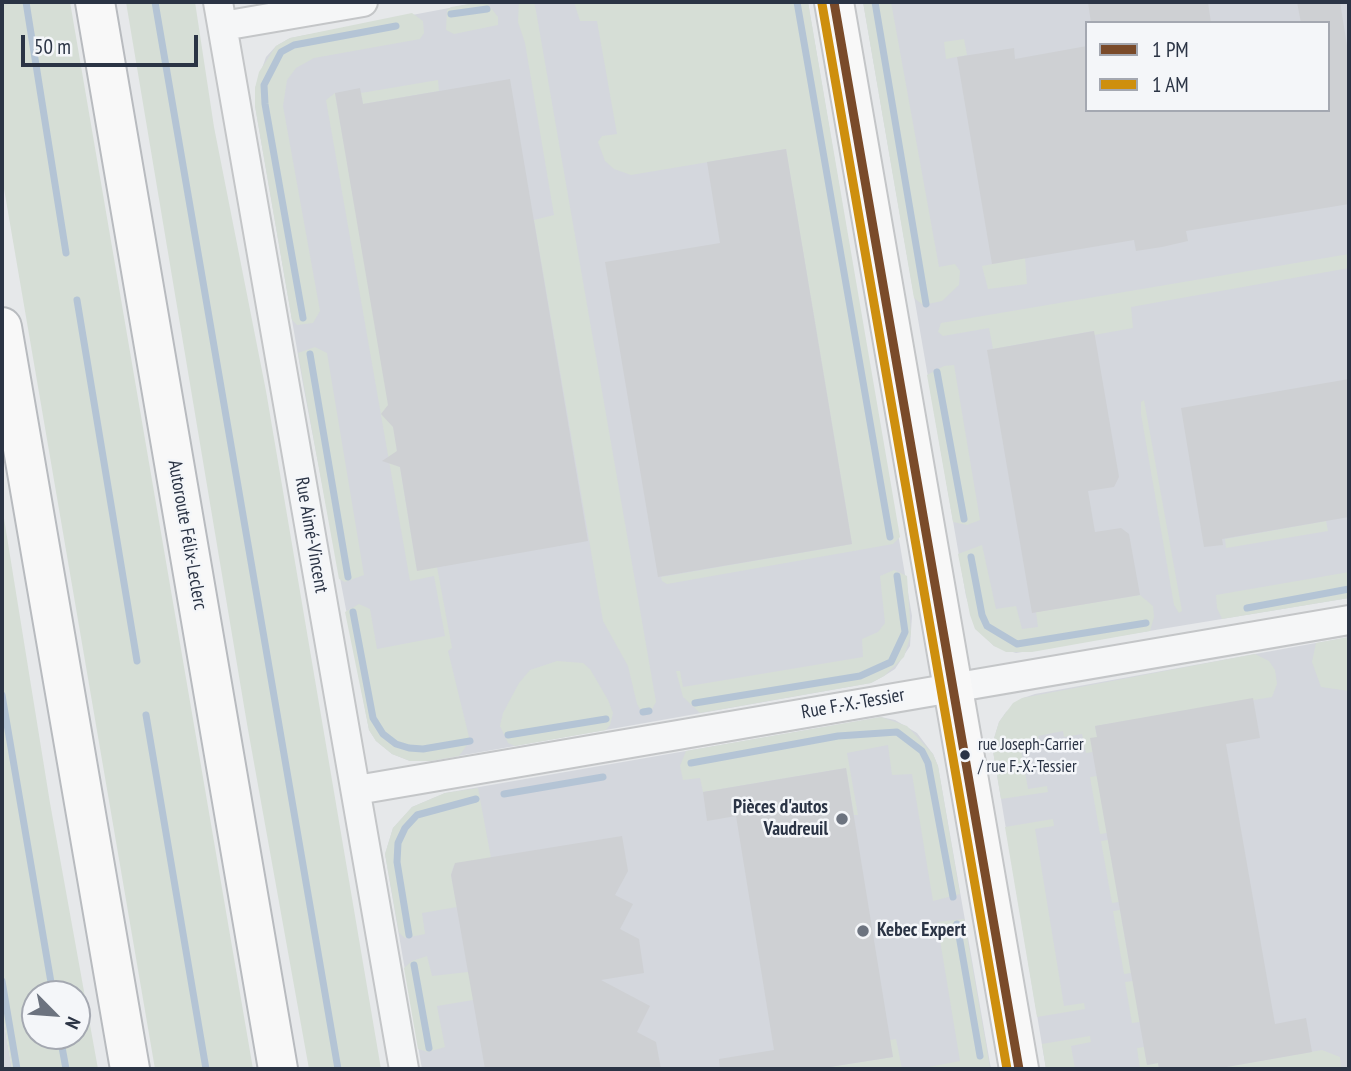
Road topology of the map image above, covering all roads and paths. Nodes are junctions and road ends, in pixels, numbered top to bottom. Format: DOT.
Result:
graph roads {
  1 [pos="95,2"];
  2 [pos="363,2"];
  3 [pos="834,2"];
  4 [pos="220,14"];
  5 [pos="2,327"];
  6 [pos="1349,620"];
  7 [pos="954,686"];
  8 [pos="357,790"];
  9 [pos="130,1069"];
  10 [pos="278,1069"];
  11 [pos="404,1069"];
  12 [pos="1019,1069"];
  1 -- 10 [label="main road, Autoroute Félix-Leclerc"];
  2 -- 4 [label="street"];
  3 -- 7 [label="main road"];
  4 -- 8 [label="street, Rue Aimé-Vincent"];
  5 -- 9 [label="main road"];
  6 -- 7 [label="street, Rue F.-X.-Tessier"];
  7 -- 8 [label="street, Rue F.-X.-Tessier"];
  7 -- 12 [label="main road"];
  8 -- 11 [label="street, Rue Aimé-Vincent"];
}
